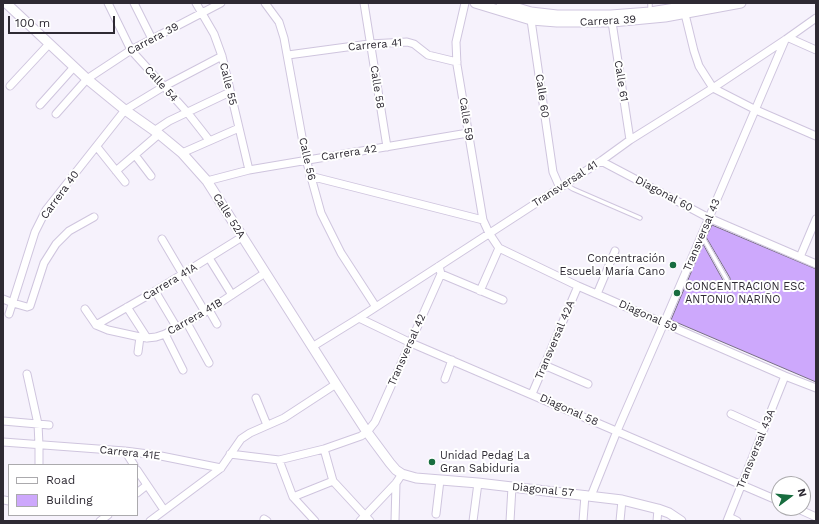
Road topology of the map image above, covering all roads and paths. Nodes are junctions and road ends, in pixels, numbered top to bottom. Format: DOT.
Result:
graph roads {
  1 [pos="6,3"];
  2 [pos="108,3"];
  3 [pos="134,3"];
  4 [pos="196,3"];
  5 [pos="220,3"];
  6 [pos="265,3"];
  7 [pos="364,3"];
  8 [pos="465,3"];
  9 [pos="476,3"];
  10 [pos="501,3"];
  11 [pos="707,3"];
  12 [pos="742,3"];
  13 [pos="650,7"];
  14 [pos="684,10"];
  15 [pos="531,12"];
  16 [pos="202,14"];
  17 [pos="816,18"];
  18 [pos="612,22"];
  19 [pos="152,39"];
  20 [pos="787,39"];
  21 [pos="49,44"];
  22 [pos="369,44"];
  23 [pos="130,50"];
  24 [pos="816,50"];
  25 [pos="288,55"];
  26 [pos="222,56"];
  27 [pos="457,62"];
  28 [pos="74,67"];
  29 [pos="87,79"];
  30 [pos="10,86"];
  31 [pos="163,87"];
  32 [pos="713,88"];
  33 [pos="230,92"];
  34 [pos="40,105"];
  35 [pos="125,110"];
  36 [pos="756,110"];
  37 [pos="187,112"];
  38 [pos="56,114"];
  39 [pos="239,128"];
  40 [pos="157,133"];
  41 [pos="468,133"];
  42 [pos="816,136"];
  43 [pos="209,140"];
  44 [pos="630,140"];
  45 [pos="386,146"];
  46 [pos="97,147"];
  47 [pos="182,152"];
  48 [pos="135,155"];
  49 [pos="306,159"];
  50 [pos="601,161"];
  51 [pos="249,170"];
  52 [pos="116,171"];
  53 [pos="152,176"];
  54 [pos="310,176"];
  55 [pos="207,181"];
  56 [pos="125,182"];
  57 [pos="562,186"];
  58 [pos="94,217"];
  59 [pos="640,218"];
  60 [pos="709,218"];
  61 [pos="816,219"];
  62 [pos="483,220"];
  63 [pos="489,233"];
  64 [pos="701,236"];
  65 [pos="242,237"];
  66 [pos="162,239"];
  67 [pos="499,248"];
  68 [pos="615,251"];
  69 [pos="800,257"];
  70 [pos="209,258"];
  71 [pos="816,264"];
  72 [pos="439,266"];
  73 [pos="265,273"];
  74 [pos="182,274"];
  75 [pos="441,274"];
  76 [pos="727,280"];
  77 [pos="578,286"];
  78 [pos="480,290"];
  79 [pos="155,291"];
  80 [pos="597,294"];
  81 [pos="232,295"];
  82 [pos="3,299"];
  83 [pos="503,300"];
  84 [pos="13,303"];
  85 [pos="127,307"];
  86 [pos="376,307"];
  87 [pos="85,309"];
  88 [pos="207,311"];
  89 [pos="9,314"];
  90 [pos="359,318"];
  91 [pos="187,322"];
  92 [pos="664,323"];
  93 [pos="217,324"];
  94 [pos="96,325"];
  95 [pos="177,328"];
  96 [pos="165,334"];
  97 [pos="144,338"];
  98 [pos="410,343"];
  99 [pos="312,347"];
  100 [pos="138,352"];
  101 [pos="452,360"];
  102 [pos="209,363"];
  103 [pos="544,366"];
  104 [pos="184,370"];
  105 [pos="27,374"];
  106 [pos="786,376"];
  107 [pos="445,379"];
  108 [pos="336,384"];
  109 [pos="588,384"];
  110 [pos="816,388"];
  111 [pos="532,394"];
  112 [pos="256,398"];
  113 [pos="731,414"];
  114 [pos="3,421"];
  115 [pos="38,424"];
  116 [pos="49,425"];
  117 [pos="267,425"];
  118 [pos="764,429"];
  119 [pos="617,431"];
  120 [pos="367,432"];
  121 [pos="3,442"];
  122 [pos="39,445"];
  123 [pos="324,449"];
  124 [pos="125,451"];
  125 [pos="230,454"];
  126 [pos="279,460"];
  127 [pos="38,464"];
  128 [pos="133,464"];
  129 [pos="221,468"];
  130 [pos="138,472"];
  131 [pos="402,474"];
  132 [pos="440,480"];
  133 [pos="334,481"];
  134 [pos="396,483"];
  135 [pos="478,483"];
  136 [pos="742,484"];
  137 [pos="138,486"];
  138 [pos="146,486"];
  139 [pos="512,487"];
  140 [pos="138,492"];
  141 [pos="588,496"];
  142 [pos="293,497"];
  143 [pos="771,497"];
  144 [pos="622,500"];
  145 [pos="658,509"];
  146 [pos="164,510"];
  147 [pos="436,514"];
  148 [pos="365,519"];
  149 [pos="728,519"];
  150 [pos="153,520"];
  151 [pos="315,521"];
  152 [pos="395,521"];
  153 [pos="473,521"];
  154 [pos="510,521"];
  155 [pos="583,521"];
  156 [pos="620,521"];
  157 [pos="657,521"];
  158 [pos="681,521"];
  159 [pos="737,521"];
  1 -- 21 [label="street, Calle 52A"];
  2 -- 23 [label="street, Calle 54"];
  3 -- 19 [label="street"];
  4 -- 16 [label="street, Calle 55"];
  5 -- 16 [label="street, Carrera 39"];
  6 -- 25 [label="street, Calle 56"];
  7 -- 22 [label="street, Calle 58"];
  8 -- 27 [label="street, Calle 59"];
  9 -- 15 [label="street, Carrera 39"];
  10 -- 15 [label="street, Carrera 39"];
  11 -- 14 [label="street, Carrera 39"];
  12 -- 14 [label="street, Carrera 39"];
  13 -- 14 [label="street, Carrera 39"];
  13 -- 15 [label="street, Carrera 39"];
  14 -- 18 [label="street, Carrera 39"];
  14 -- 32 [label="street"];
  15 -- 18 [label="street, Carrera 39"];
  15 -- 57 [label="street, Calle 60"];
  16 -- 19 [label="street, Carrera 39"];
  16 -- 26 [label="street, Calle 55"];
  17 -- 20 [label="street, Transversal 41"];
  18 -- 44 [label="street, Calle 61"];
  19 -- 23 [label="street, Carrera 39"];
  20 -- 24 [label="street"];
  20 -- 32 [label="street, Transversal 41"];
  20 -- 36 [label="street, Transversal 43"];
  21 -- 28 [label="street, Calle 52A"];
  21 -- 30 [label="street"];
  22 -- 25 [label="street, Carrera 41"];
  22 -- 27 [label="street, Carrera 41"];
  22 -- 45 [label="street, Calle 58"];
  23 -- 29 [label="street, Carrera 39"];
  23 -- 31 [label="street, Calle 54"];
  25 -- 49 [label="street, Calle 56"];
  26 -- 31 [label="street"];
  26 -- 33 [label="street, Calle 55"];
  27 -- 41 [label="street, Calle 59"];
  28 -- 29 [label="street, Calle 52A"];
  28 -- 34 [label="street"];
  29 -- 35 [label="street, Calle 52A"];
  29 -- 38 [label="street"];
  31 -- 35 [label="street"];
  31 -- 37 [label="street, Calle 54"];
  32 -- 36 [label="street"];
  32 -- 44 [label="street, Transversal 41"];
  33 -- 37 [label="street"];
  33 -- 39 [label="street, Calle 55"];
  35 -- 40 [label="street, Calle 52A"];
  35 -- 46 [label="street, Carrera 40"];
  36 -- 42 [label="street"];
  36 -- 60 [label="street, Transversal 43"];
  37 -- 40 [label="street"];
  37 -- 43 [label="street, Calle 54"];
  39 -- 43 [label="street"];
  39 -- 51 [label="street, Calle 55"];
  40 -- 47 [label="street, Calle 52A"];
  40 -- 48 [label="street"];
  41 -- 45 [label="street, Carrera 42"];
  41 -- 62 [label="street, Calle 59"];
  43 -- 47 [label="street"];
  44 -- 50 [label="street, Transversal 41"];
  45 -- 49 [label="street, Carrera 42"];
  46 -- 52 [label="street"];
  46 -- 84 [label="street, Carrera 40"];
  47 -- 55 [label="street, Calle 52A"];
  48 -- 52 [label="street"];
  48 -- 53 [label="street"];
  49 -- 51 [label="street, Carrera 42"];
  49 -- 54 [label="street, Calle 56"];
  50 -- 57 [label="street, Transversal 41"];
  50 -- 60 [label="street, Diagonal 60"];
  51 -- 55 [label="street, Carrera 42"];
  52 -- 56 [label="street"];
  54 -- 62 [label="street"];
  54 -- 86 [label="street, Calle 56"];
  55 -- 65 [label="street, Calle 52A"];
  57 -- 59 [label="lane"];
  57 -- 63 [label="street, Transversal 41"];
  58 -- 84 [label="street"];
  60 -- 64 [label="street, Transversal 43"];
  60 -- 69 [label="street, Diagonal 60"];
  61 -- 69 [label="street"];
  62 -- 63 [label="street, Calle 59"];
  63 -- 67 [label="street"];
  63 -- 72 [label="street, Transversal 41"];
  64 -- 76 [label="lane"];
  64 -- 92 [label="street, Transversal 43"];
  65 -- 70 [label="street, Carrera 41A"];
  65 -- 73 [label="street, Calle 52A"];
  66 -- 74 [label="street"];
  67 -- 77 [label="street, Diagonal 59"];
  67 -- 78 [label="street"];
  68 -- 80 [label="street"];
  69 -- 71 [label="street, Diagonal 60"];
  70 -- 74 [label="street, Carrera 41A"];
  70 -- 81 [label="street"];
  72 -- 75 [label="street"];
  72 -- 86 [label="street, Transversal 41"];
  73 -- 81 [label="street, Carrera 41B"];
  73 -- 99 [label="street, Calle 52A"];
  74 -- 79 [label="street, Carrera 41A"];
  74 -- 88 [label="street"];
  75 -- 78 [label="street"];
  75 -- 98 [label="street, Transversal 42"];
  77 -- 80 [label="street, Diagonal 59"];
  77 -- 103 [label="street, Transversal 42A"];
  78 -- 83 [label="street"];
  79 -- 85 [label="street, Carrera 41A"];
  79 -- 95 [label="street"];
  80 -- 92 [label="street, Diagonal 59"];
  81 -- 88 [label="street, Carrera 41B"];
  82 -- 84 [label="street"];
  84 -- 89 [label="street, Carrera 40"];
  85 -- 94 [label="street, Carrera 41A"];
  85 -- 97 [label="street"];
  86 -- 90 [label="street, Transversal 41"];
  87 -- 94 [label="street"];
  88 -- 91 [label="street, Carrera 41B"];
  88 -- 93 [label="street"];
  90 -- 98 [label="street, Diagonal 58"];
  90 -- 99 [label="street, Transversal 41"];
  91 -- 95 [label="street, Carrera 41B"];
  91 -- 102 [label="street"];
  92 -- 106 [label="street, Diagonal 59"];
  92 -- 119 [label="street, Transversal 43"];
  94 -- 97 [label="street, Carrera 41B"];
  95 -- 96 [label="street, Carrera 41B"];
  96 -- 97 [label="street, Carrera 41B"];
  96 -- 104 [label="street"];
  97 -- 100 [label="street"];
  98 -- 101 [label="street, Diagonal 58"];
  98 -- 120 [label="street, Transversal 42"];
  99 -- 108 [label="street, Calle 52A"];
  101 -- 107 [label="street"];
  101 -- 111 [label="street, Diagonal 58"];
  103 -- 109 [label="street"];
  103 -- 111 [label="street, Transversal 42A"];
  105 -- 115 [label="street"];
  106 -- 110 [label="street, Diagonal 59"];
  106 -- 118 [label="street, Transversal 43A"];
  108 -- 117 [label="street"];
  108 -- 120 [label="street, Calle 52A"];
  111 -- 119 [label="street, Diagonal 58"];
  112 -- 117 [label="street"];
  113 -- 118 [label="street"];
  114 -- 115 [label="street"];
  115 -- 116 [label="street"];
  115 -- 122 [label="street"];
  117 -- 125 [label="street"];
  118 -- 136 [label="street, Transversal 43A"];
  119 -- 136 [label="street, Diagonal 58"];
  119 -- 141 [label="street, Transversal 43"];
  120 -- 123 [label="street"];
  120 -- 131 [label="street, Calle 52A"];
  121 -- 122 [label="street, Carrera 41E"];
  122 -- 124 [label="street, Carrera 41E"];
  122 -- 127 [label="street"];
  123 -- 126 [label="street"];
  123 -- 133 [label="street"];
  124 -- 128 [label="street"];
  124 -- 129 [label="street, Carrera 41E"];
  125 -- 126 [label="street"];
  125 -- 129 [label="street"];
  126 -- 142 [label="street"];
  129 -- 146 [label="street"];
  130 -- 138 [label="street"];
  131 -- 132 [label="street, Diagonal 57"];
  131 -- 134 [label="street"];
  132 -- 135 [label="street, Diagonal 57"];
  132 -- 147 [label="street"];
  133 -- 142 [label="street"];
  133 -- 148 [label="street"];
  134 -- 148 [label="street"];
  134 -- 152 [label="street"];
  135 -- 139 [label="street, Diagonal 57"];
  135 -- 153 [label="street"];
  136 -- 143 [label="street, Diagonal 58"];
  136 -- 149 [label="street, Transversal 43A"];
  137 -- 138 [label="street"];
  138 -- 140 [label="street"];
  138 -- 146 [label="street"];
  139 -- 141 [label="street, Diagonal 57"];
  139 -- 154 [label="street"];
  141 -- 144 [label="street, Diagonal 57"];
  141 -- 155 [label="street, Transversal 43"];
  142 -- 151 [label="street"];
  144 -- 145 [label="street, Diagonal 57"];
  144 -- 156 [label="street"];
  145 -- 157 [label="street"];
  145 -- 158 [label="street, Diagonal 57"];
  146 -- 150 [label="street"];
  149 -- 159 [label="street"];
}
